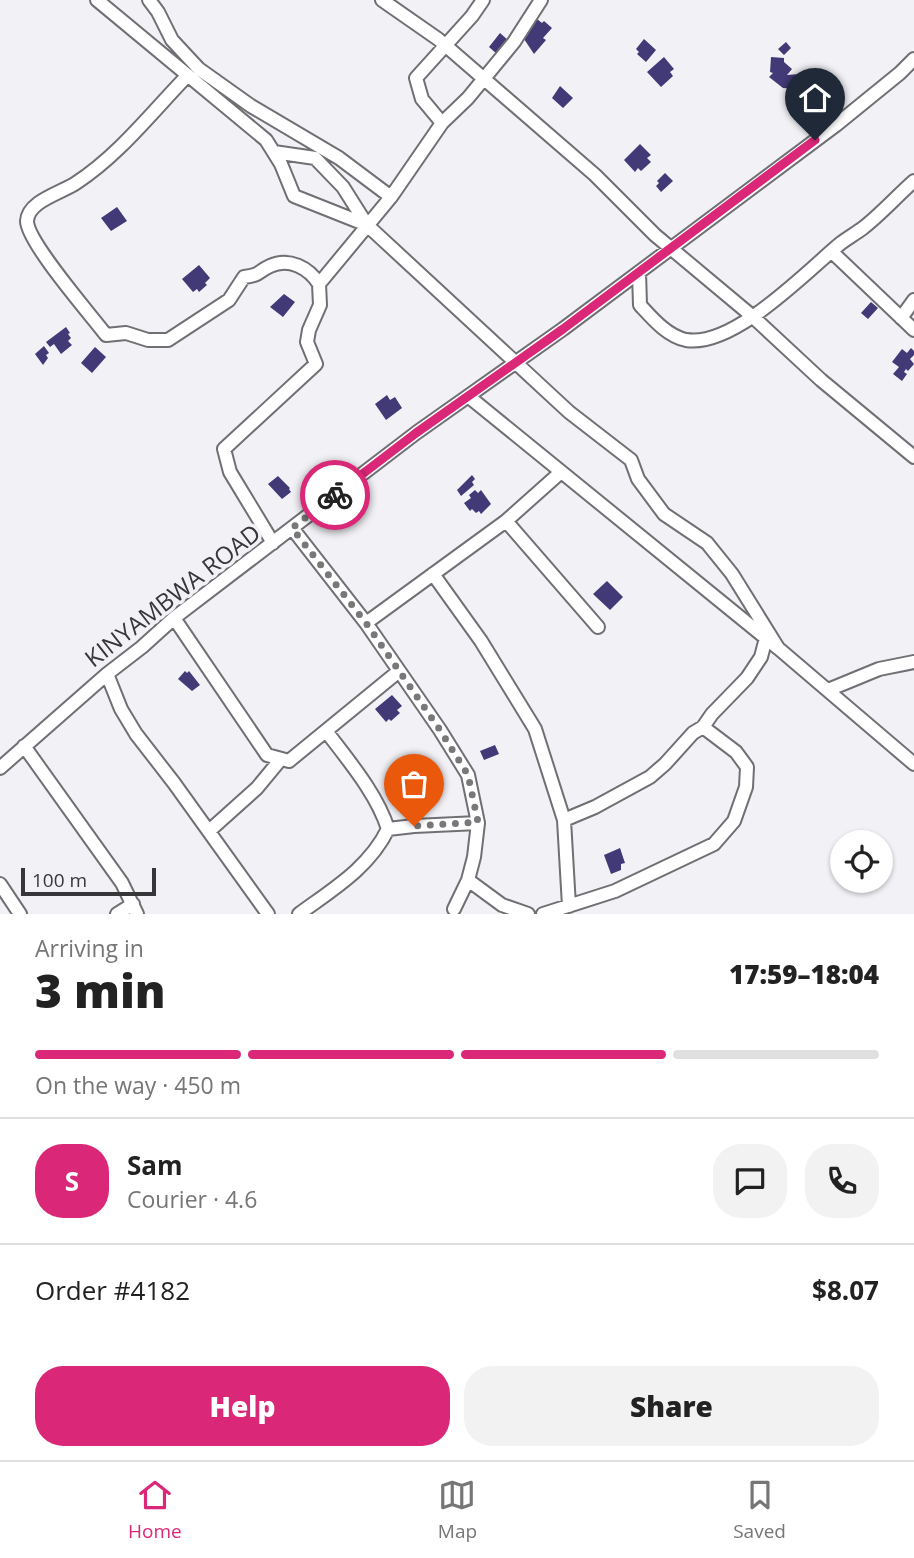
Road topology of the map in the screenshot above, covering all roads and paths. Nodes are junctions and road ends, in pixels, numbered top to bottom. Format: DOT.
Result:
graph roads {
  1 [pos="97,0"];
  2 [pos="149,0"];
  3 [pos="382,0"];
  4 [pos="483,0"];
  5 [pos="538,1"];
  6 [pos="445,45"];
  7 [pos="914,59"];
  8 [pos="188,75"];
  9 [pos="484,78"];
  10 [pos="442,123"];
  11 [pos="274,152"];
  12 [pos="914,181"];
  13 [pos="391,197"];
  14 [pos="367,225"];
  15 [pos="672,247"];
  16 [pos="832,252"];
  17 [pos="639,272"];
  18 [pos="319,284"];
  19 [pos="914,300"];
  20 [pos="752,316"];
  21 [pos="901,318"];
  22 [pos="914,330"];
  23 [pos="516,363"];
  24 [pos="468,396"];
  25 [pos="914,457"];
  26 [pos="561,472"];
  27 [pos="506,521"];
  28 [pos="292,528"];
  29 [pos="273,542"];
  30 [pos="433,574"];
  31 [pos="174,618"];
  32 [pos="366,623"];
  33 [pos="598,626"];
  34 [pos="766,638"];
  35 [pos="778,648"];
  36 [pos="914,662"];
  37 [pos="399,671"];
  38 [pos="107,674"];
  39 [pos="828,690"];
  40 [pos="703,727"];
  41 [pos="326,731"];
  42 [pos="24,746"];
  43 [pos="281,759"];
  44 [pos="2,764"];
  45 [pos="914,764"];
  46 [pos="564,820"];
  47 [pos="478,822"];
  48 [pos="388,829"];
  49 [pos="209,831"];
  50 [pos="468,880"];
  51 [pos="0,884"];
  52 [pos="569,906"];
  53 [pos="135,909"];
  54 [pos="454,909"];
  55 [pos="20,914"];
  56 [pos="117,914"];
  57 [pos="268,914"];
  58 [pos="299,914"];
  59 [pos="528,914"];
  60 [pos="543,914"];
  1 -- 8 [label="street"];
  2 -- 13 [label="street"];
  3 -- 6 [label="street"];
  4 -- 6 [label="street"];
  5 -- 9 [label="street"];
  6 -- 9 [label="street"];
  6 -- 10 [label="street"];
  7 -- 15 [label="street, KINYAMBWA ROAD"];
  8 -- 11 [label="street"];
  8 -- 18 [label="street"];
  9 -- 10 [label="street"];
  9 -- 15 [label="street"];
  10 -- 13 [label="street"];
  11 -- 14 [label="street"];
  11 -- 14 [label="street"];
  12 -- 16 [label="street"];
  13 -- 14 [label="street"];
  14 -- 18 [label="street"];
  14 -- 23 [label="street"];
  15 -- 17 [label="street, KINYAMBWA ROAD"];
  15 -- 20 [label="street"];
  16 -- 20 [label="street"];
  16 -- 21 [label="street"];
  17 -- 20 [label="street"];
  17 -- 23 [label="street, KINYAMBWA ROAD"];
  18 -- 29 [label="street"];
  19 -- 21 [label="street"];
  20 -- 25 [label="street"];
  21 -- 22 [label="street"];
  23 -- 24 [label="street, KINYAMBWA ROAD"];
  23 -- 35 [label="street"];
  24 -- 26 [label="street"];
  24 -- 28 [label="street, KINYAMBWA ROAD"];
  26 -- 27 [label="street"];
  26 -- 34 [label="street"];
  27 -- 30 [label="street"];
  27 -- 33 [label="street"];
  28 -- 29 [label="street, KINYAMBWA ROAD"];
  28 -- 32 [label="street"];
  29 -- 31 [label="street, KINYAMBWA ROAD"];
  30 -- 32 [label="street"];
  30 -- 46 [label="street"];
  31 -- 38 [label="street, KINYAMBWA ROAD"];
  31 -- 43 [label="street"];
  32 -- 37 [label="street"];
  34 -- 35 [label="street"];
  34 -- 40 [label="street"];
  35 -- 39 [label="street"];
  36 -- 39 [label="street"];
  37 -- 41 [label="street"];
  37 -- 47 [label="street"];
  38 -- 42 [label="street, KINYAMBWA ROAD"];
  38 -- 49 [label="street"];
  39 -- 45 [label="street"];
  40 -- 46 [label="street"];
  40 -- 52 [label="street"];
  41 -- 43 [label="street"];
  41 -- 48 [label="street"];
  42 -- 44 [label="street, KINYAMBWA ROAD"];
  42 -- 53 [label="street"];
  43 -- 49 [label="street"];
  46 -- 52 [label="street"];
  47 -- 48 [label="street"];
  47 -- 50 [label="street"];
  48 -- 58 [label="street"];
  49 -- 57 [label="street"];
  50 -- 54 [label="street"];
  50 -- 59 [label="street"];
  51 -- 55 [label="street"];
  52 -- 60 [label="street"];
  53 -- 56 [label="street"];
}
